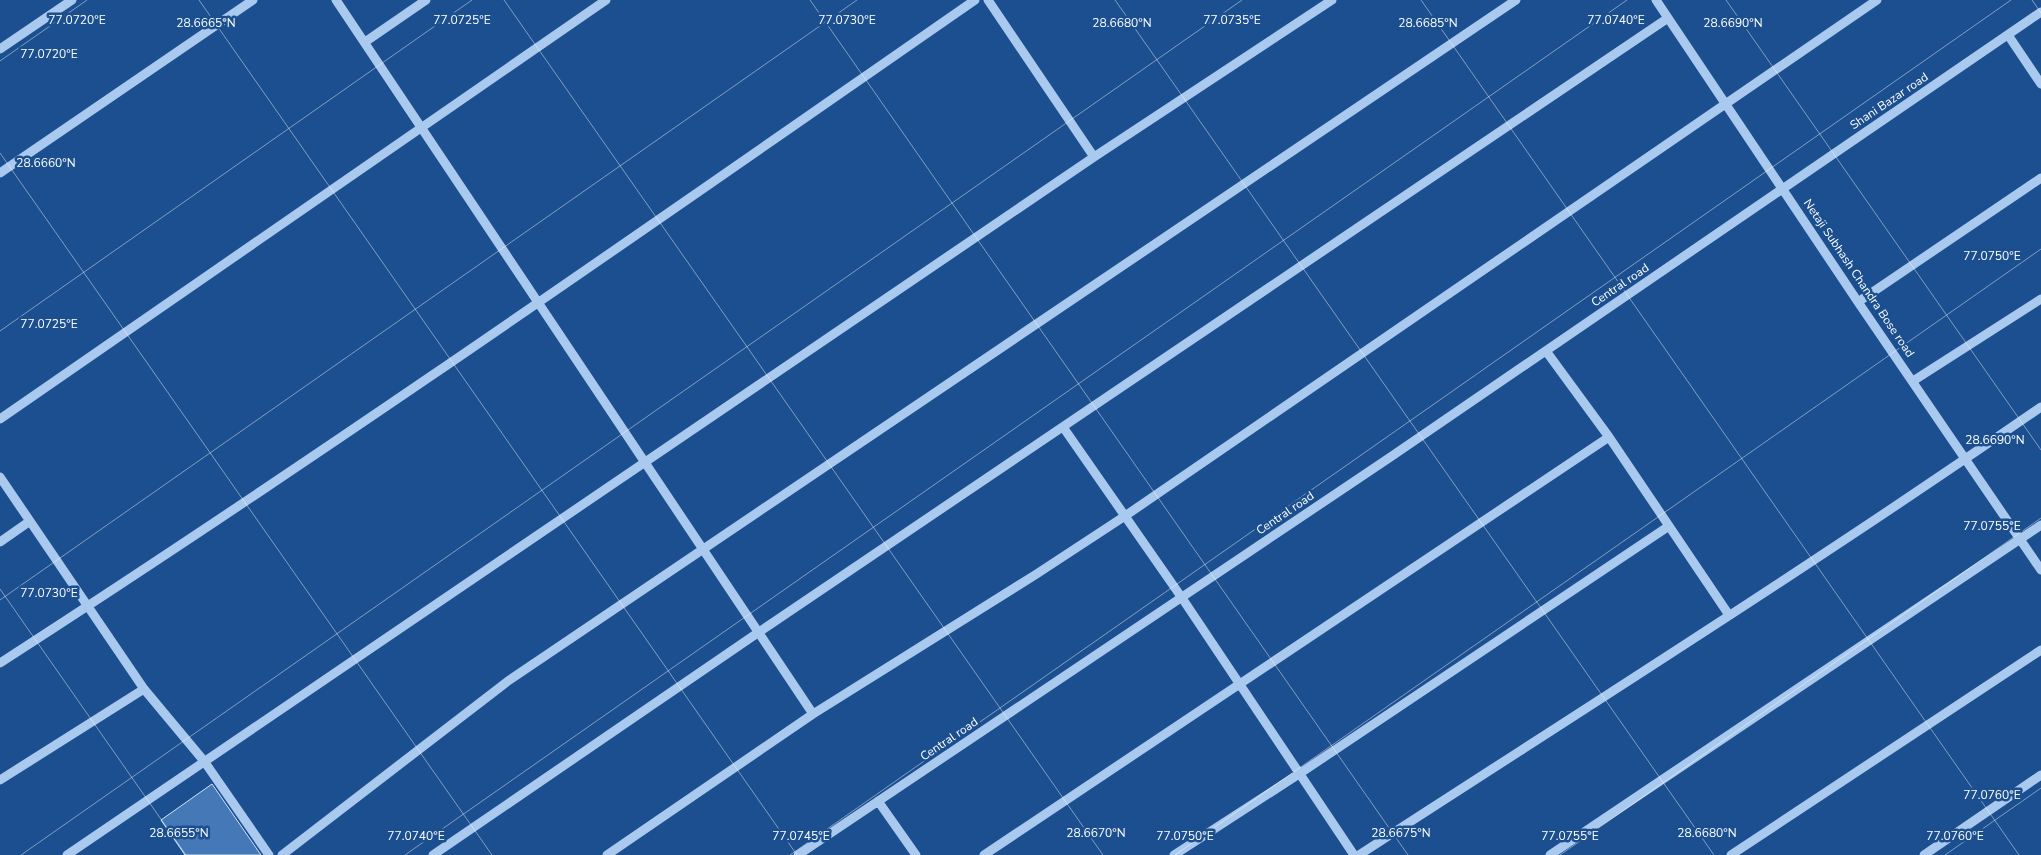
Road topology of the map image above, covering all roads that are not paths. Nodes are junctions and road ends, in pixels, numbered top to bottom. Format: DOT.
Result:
graph roads {
  1 [pos="72,0"];
  2 [pos="253,0"];
  3 [pos="336,0"];
  4 [pos="426,0"];
  5 [pos="606,0"];
  6 [pos="975,0"];
  7 [pos="988,0"];
  8 [pos="1332,0"];
  9 [pos="1516,0"];
  10 [pos="1656,0"];
  11 [pos="1877,0"];
  12 [pos="2041,12"];
  13 [pos="1668,18"];
  14 [pos="2008,35"];
  15 [pos="364,42"];
  16 [pos="0,50"];
  17 [pos="2041,84"];
  18 [pos="1726,104"];
  19 [pos="422,128"];
  20 [pos="1094,157"];
  21 [pos="0,173"];
  22 [pos="2041,178"];
  23 [pos="1784,189"];
  24 [pos="2041,300"];
  25 [pos="538,302"];
  26 [pos="1858,302"];
  27 [pos="1546,351"];
  28 [pos="1914,381"];
  29 [pos="2041,407"];
  30 [pos="0,419"];
  31 [pos="1063,427"];
  32 [pos="1609,437"];
  33 [pos="1966,459"];
  34 [pos="645,462"];
  35 [pos="0,477"];
  36 [pos="1125,516"];
  37 [pos="30,521"];
  38 [pos="2041,525"];
  39 [pos="1669,526"];
  40 [pos="2020,539"];
  41 [pos="0,542"];
  42 [pos="704,550"];
  43 [pos="2041,570"];
  44 [pos="1182,598"];
  45 [pos="88,606"];
  46 [pos="1729,615"];
  47 [pos="759,632"];
  48 [pos="2041,650"];
  49 [pos="0,663"];
  50 [pos="1240,685"];
  51 [pos="144,689"];
  52 [pos="813,714"];
  53 [pos="204,761"];
  54 [pos="1300,774"];
  55 [pos="2041,775"];
  56 [pos="0,780"];
  57 [pos="878,801"];
  58 [pos="67,855"];
  59 [pos="269,855"];
  60 [pos="282,855"];
  61 [pos="433,855"];
  62 [pos="607,855"];
  63 [pos="798,855"];
  64 [pos="916,855"];
  65 [pos="984,855"];
  66 [pos="1174,855"];
  67 [pos="1354,855"];
  68 [pos="1358,855"];
  69 [pos="1550,855"];
  70 [pos="1731,855"];
  71 [pos="1924,855"];
  1 -- 16 [label="street"];
  2 -- 21 [label="street"];
  3 -- 15 [label="street"];
  4 -- 15 [label="street"];
  5 -- 19 [label="street"];
  6 -- 25 [label="street"];
  7 -- 20 [label="street"];
  8 -- 20 [label="street"];
  9 -- 42 [label="street"];
  10 -- 13 [label="street, Netaji Subhash Chandra Bose road"];
  11 -- 18 [label="street"];
  12 -- 14 [label="street, Shani Bazar road"];
  13 -- 18 [label="street, Netaji Subhash Chandra Bose road"];
  13 -- 31 [label="street"];
  14 -- 17 [label="street"];
  14 -- 23 [label="street, Shani Bazar road"];
  15 -- 19 [label="street"];
  18 -- 23 [label="street, Netaji Subhash Chandra Bose road"];
  18 -- 36 [label="street"];
  19 -- 25 [label="street"];
  19 -- 30 [label="street"];
  20 -- 34 [label="street"];
  22 -- 26 [label="street"];
  23 -- 26 [label="street, Netaji Subhash Chandra Bose road"];
  23 -- 27 [label="street, Central road"];
  24 -- 28 [label="street"];
  25 -- 34 [label="street"];
  25 -- 45 [label="street"];
  26 -- 28 [label="street, Netaji Subhash Chandra Bose road"];
  27 -- 32 [label="street"];
  27 -- 44 [label="street, Central road"];
  28 -- 33 [label="street, Netaji Subhash Chandra Bose road"];
  29 -- 33 [label="street"];
  31 -- 36 [label="street"];
  31 -- 47 [label="street"];
  32 -- 39 [label="street"];
  32 -- 50 [label="street"];
  33 -- 40 [label="street, Netaji Subhash Chandra Bose road"];
  33 -- 46 [label="street"];
  34 -- 42 [label="street"];
  34 -- 53 [label="street"];
  35 -- 37 [label="street"];
  36 -- 44 [label="street"];
  36 -- 52 [label="street"];
  37 -- 41 [label="street"];
  37 -- 45 [label="street"];
  38 -- 40 [label="street"];
  39 -- 46 [label="street"];
  39 -- 54 [label="street"];
  40 -- 43 [label="street, Netaji Subhash Chandra Bose road"];
  40 -- 69 [label="street"];
  42 -- 47 [label="street"];
  42 -- 60 [label="street"];
  44 -- 50 [label="street"];
  44 -- 57 [label="street, Central road"];
  45 -- 49 [label="street"];
  45 -- 51 [label="street"];
  46 -- 68 [label="street"];
  47 -- 52 [label="street"];
  47 -- 61 [label="street"];
  48 -- 70 [label="street"];
  50 -- 54 [label="street"];
  50 -- 65 [label="street"];
  51 -- 53 [label="street"];
  51 -- 56 [label="street"];
  52 -- 62 [label="street"];
  53 -- 58 [label="street"];
  53 -- 59 [label="street"];
  54 -- 66 [label="street"];
  54 -- 67 [label="street"];
  55 -- 71 [label="street"];
  57 -- 63 [label="street, Central road"];
  57 -- 64 [label="street"];
}
